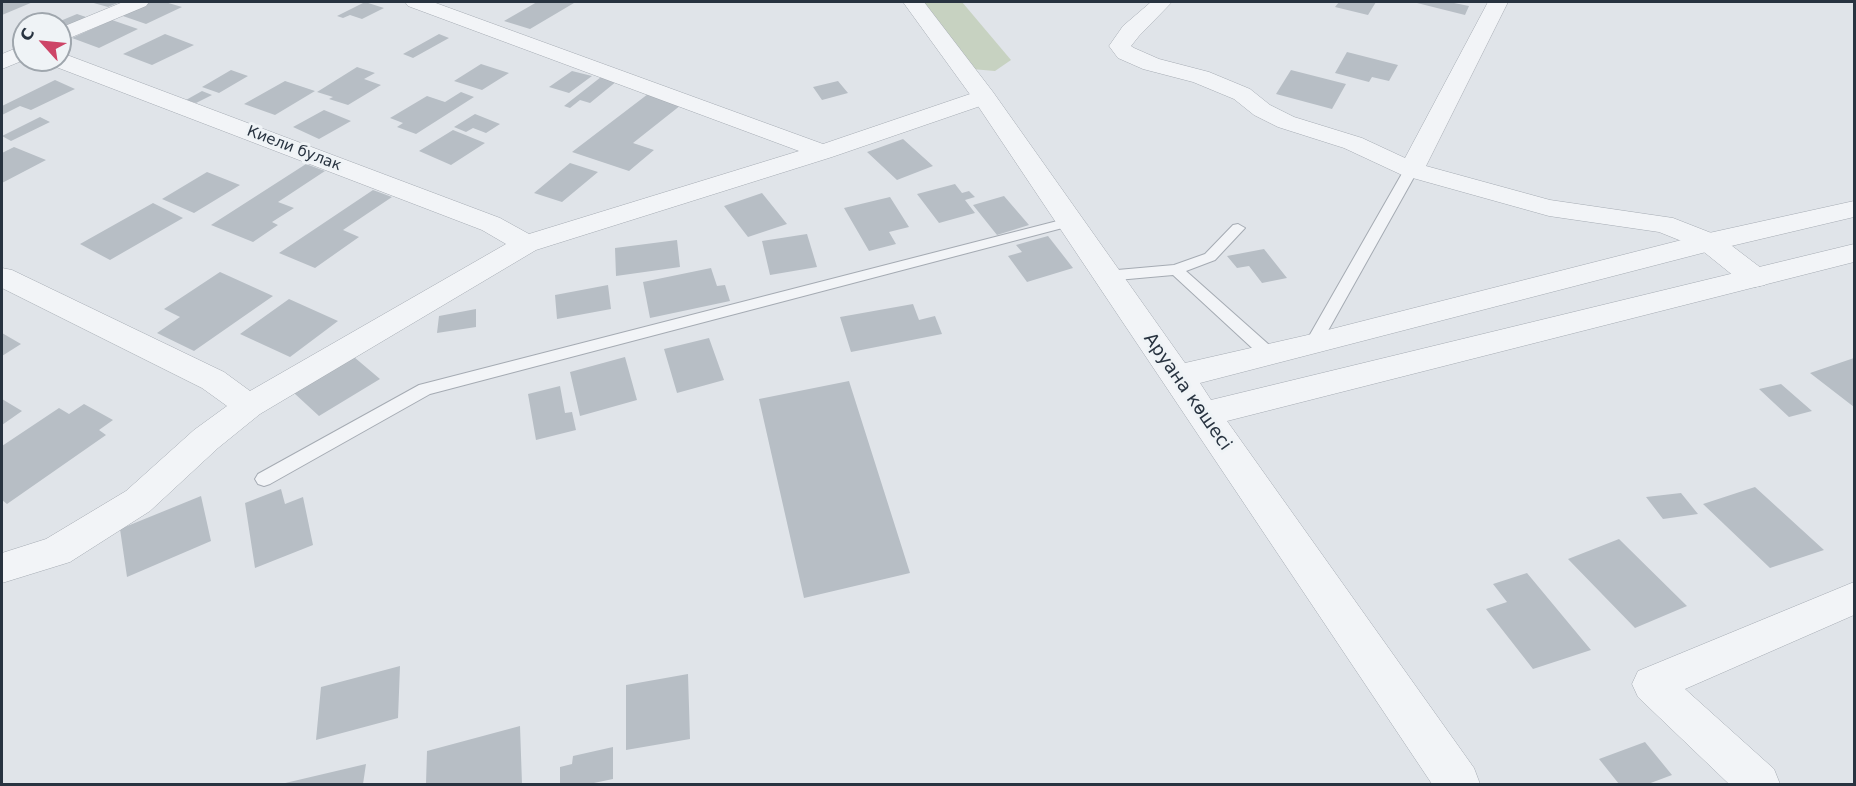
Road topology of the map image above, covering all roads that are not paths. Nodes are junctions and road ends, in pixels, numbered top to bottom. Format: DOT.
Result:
graph roads {
  1 [pos="139,2"];
  2 [pos="415,2"];
  3 [pos="914,2"];
  4 [pos="1162,2"];
  5 [pos="1498,2"];
  6 [pos="72,31"];
  7 [pos="72,65"];
  8 [pos="984,97"];
  9 [pos="823,152"];
  10 [pos="1411,170"];
  11 [pos="1854,209"];
  12 [pos="1069,222"];
  13 [pos="1238,228"];
  14 [pos="1708,242"];
  15 [pos="526,244"];
  16 [pos="1854,253"];
  17 [pos="1176,270"];
  18 [pos="1106,276"];
  19 [pos="2,277"];
  20 [pos="1755,278"];
  21 [pos="1312,345"];
  22 [pos="1270,355"];
  23 [pos="1176,377"];
  24 [pos="249,406"];
  25 [pos="1204,414"];
  26 [pos="264,479"];
  27 [pos="2,568"];
  28 [pos="1854,598"];
  29 [pos="1458,784"];
  30 [pos="1759,784"];
  1 -- 6 [label="street"];
  2 -- 9 [label="street"];
  3 -- 8 [label="street, Аруана көшесі"];
  4 -- 10 [label="street"];
  5 -- 10 [label="street"];
  7 -- 15 [label="street, Киели булак"];
  8 -- 9 [label="street"];
  8 -- 12 [label="street, Аруана көшесі"];
  9 -- 15 [label="street"];
  10 -- 14 [label="street"];
  10 -- 21 [label="lane"];
  11 -- 14 [label="street"];
  12 -- 18 [label="street, Аруана көшесі"];
  12 -- 26 [label="lane"];
  13 -- 17 [label="lane"];
  14 -- 20 [label="street"];
  14 -- 21 [label="street"];
  15 -- 24 [label="street"];
  16 -- 20 [label="street"];
  17 -- 18 [label="lane"];
  17 -- 22 [label="lane"];
  18 -- 23 [label="street, Аруана көшесі"];
  19 -- 24 [label="street"];
  20 -- 25 [label="street"];
  21 -- 22 [label="street"];
  22 -- 23 [label="street"];
  23 -- 25 [label="street, Аруана көшесі"];
  24 -- 27 [label="street"];
  25 -- 29 [label="street, Аруана көшесі"];
  28 -- 30 [label="street"];
}
